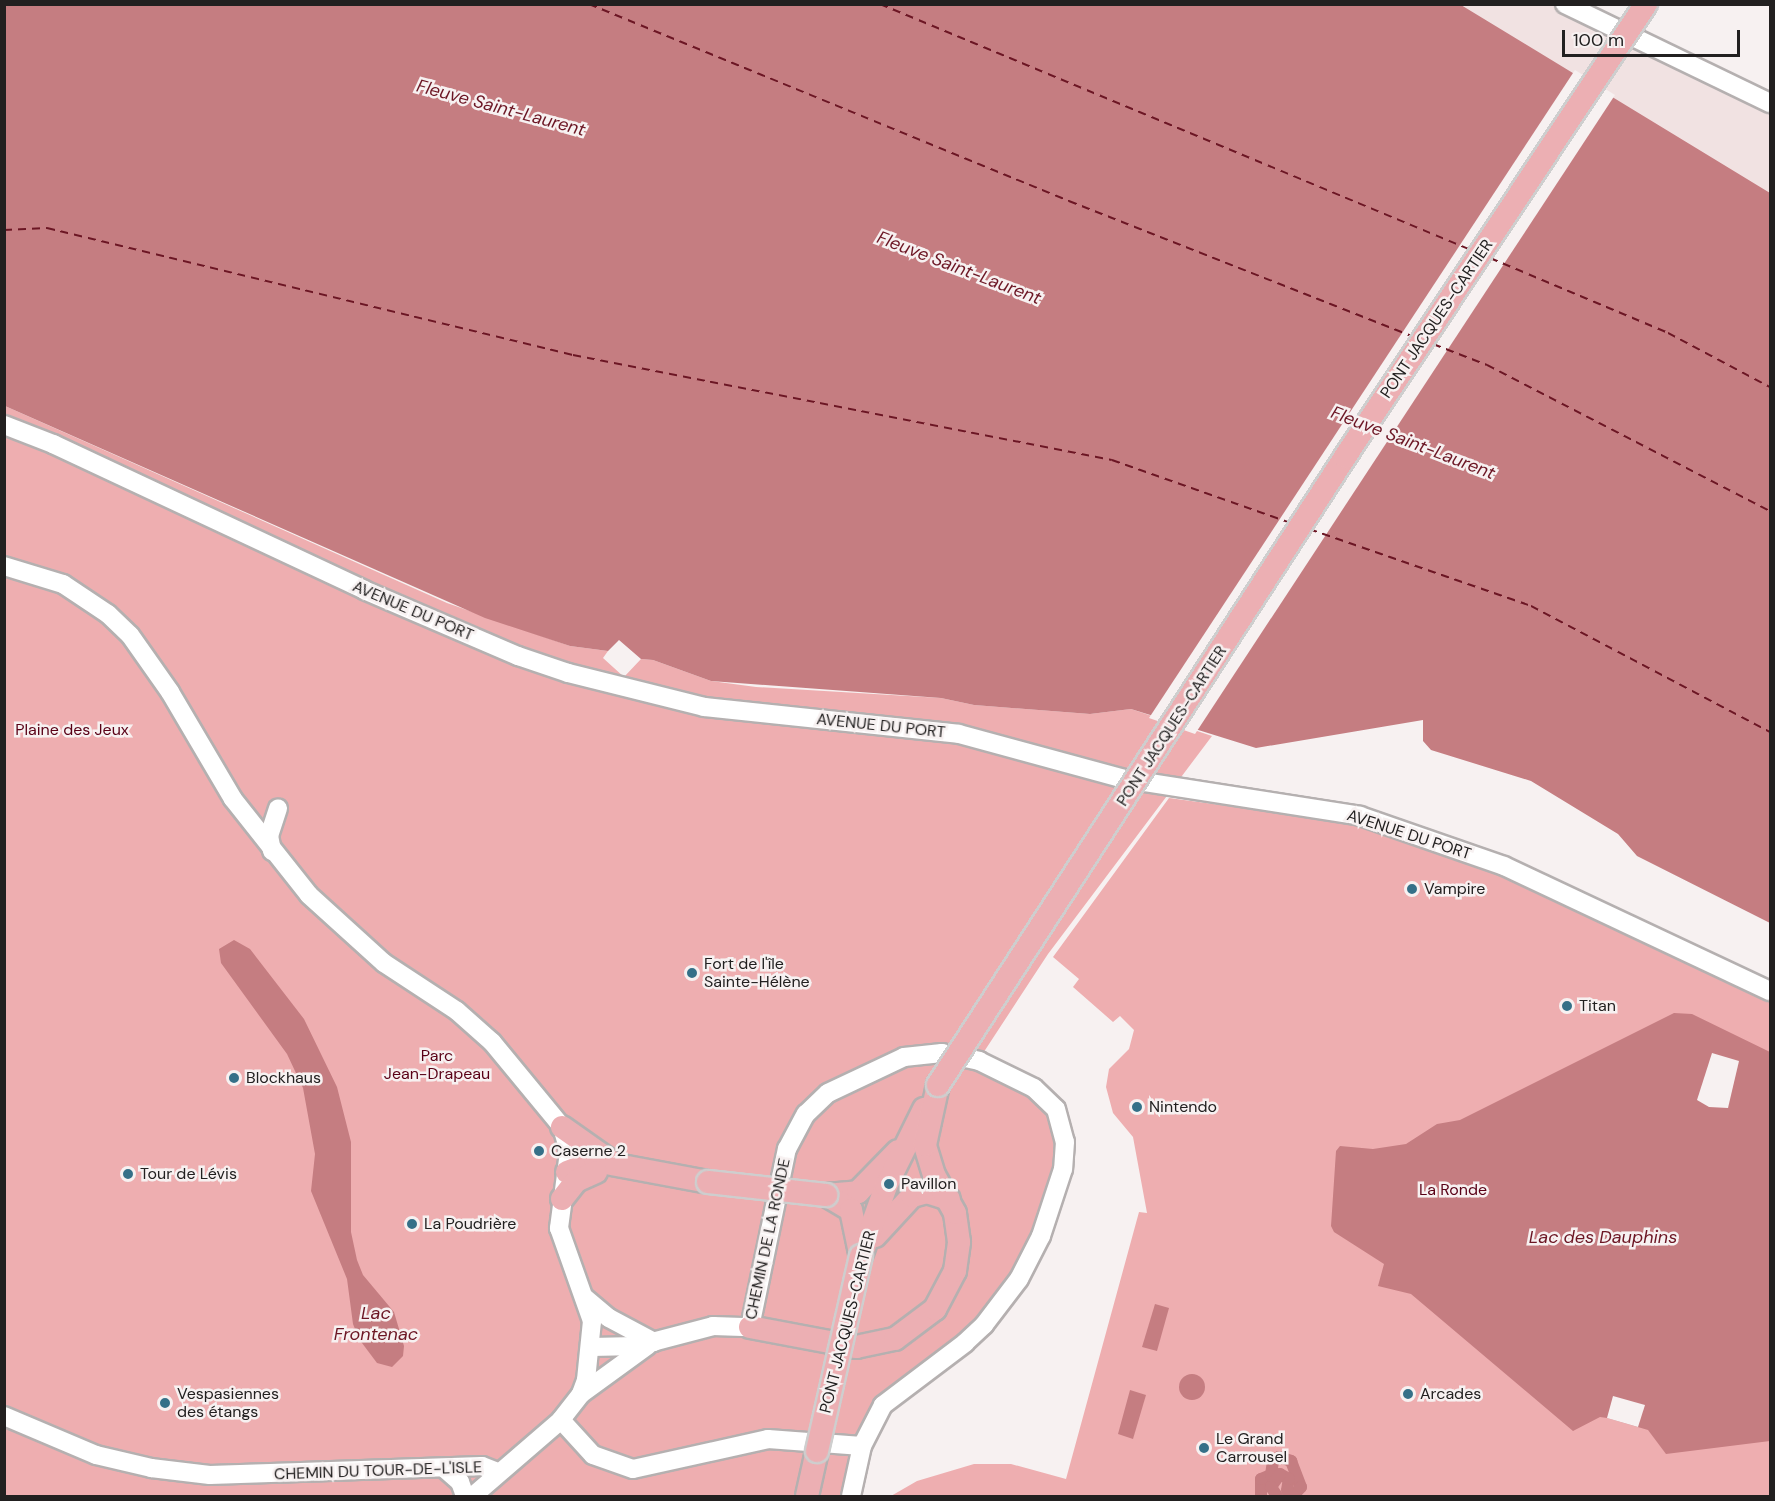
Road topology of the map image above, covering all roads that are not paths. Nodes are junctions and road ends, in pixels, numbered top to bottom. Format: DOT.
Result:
graph roads {
  1 [pos="1565,4"];
  2 [pos="1646,4"];
  3 [pos="1770,103"];
  4 [pos="4,424"];
  5 [pos="4,566"];
  6 [pos="245,817"];
  7 [pos="272,851"];
  8 [pos="1770,991"];
  9 [pos="938,1085"];
  10 [pos="561,1127"];
  11 [pos="905,1144"];
  12 [pos="622,1168"];
  13 [pos="567,1172"];
  14 [pos="826,1195"];
  15 [pos="562,1199"];
  16 [pos="949,1199"];
  17 [pos="559,1228"];
  18 [pos="861,1256"];
  19 [pos="584,1296"];
  20 [pos="750,1327"];
  21 [pos="654,1342"];
  22 [pos="591,1347"];
  23 [pos="581,1394"];
  24 [pos="4,1416"];
  25 [pos="561,1420"];
  26 [pos="862,1446"];
  27 [pos="445,1469"];
  28 [pos="498,1472"];
  29 [pos="465,1497"];
  30 [pos="473,1497"];
  31 [pos="807,1497"];
  32 [pos="851,1497"];
  1 -- 3 [label="street"];
  2 -- 9 [label="main road, PONT JACQUES-CARTIER, bridge"];
  4 -- 8 [label="street, AVENUE DU PORT"];
  5 -- 6 [label="street, CHEMIN DU TOUR-DE-L'ISLE"];
  6 -- 7 [label="street, CHEMIN DU TOUR-DE-L'ISLE"];
  6 -- 7 [label="street"];
  7 -- 10 [label="street, CHEMIN DU TOUR-DE-L'ISLE"];
  9 -- 11 [label="main road, PONT JACQUES-CARTIER"];
  9 -- 16 [label="main road"];
  10 -- 12 [label="main road"];
  10 -- 13 [label="street, CHEMIN DU TOUR-DE-L'ISLE"];
  11 -- 14 [label="main road"];
  11 -- 18 [label="main road, PONT JACQUES-CARTIER"];
  12 -- 13 [label="main road"];
  12 -- 14 [label="main road, bridge"];
  12 -- 15 [label="main road"];
  13 -- 15 [label="street, CHEMIN DU TOUR-DE-L'ISLE"];
  13 -- 17 [label="street"];
  14 -- 18 [label="main road"];
  15 -- 17 [label="street, CHEMIN DU TOUR-DE-L'ISLE"];
  16 -- 18 [label="main road"];
  16 -- 20 [label="main road"];
  17 -- 19 [label="street, CHEMIN DU TOUR-DE-L'ISLE"];
  18 -- 31 [label="main road, PONT JACQUES-CARTIER, bridge"];
  19 -- 21 [label="street"];
  19 -- 22 [label="street, CHEMIN DU TOUR-DE-L'ISLE"];
  20 -- 21 [label="street, CHEMIN DE LA RONDE"];
  20 -- 26 [label="street, CHEMIN DE LA RONDE"];
  21 -- 22 [label="street, CHEMIN DE LA RONDE"];
  21 -- 23 [label="street"];
  22 -- 23 [label="street, CHEMIN DU TOUR-DE-L'ISLE"];
  23 -- 25 [label="street, CHEMIN DU TOUR-DE-L'ISLE"];
  24 -- 27 [label="street, CHEMIN DU TOUR-DE-L'ISLE"];
  25 -- 26 [label="street"];
  25 -- 28 [label="street, CHEMIN DU TOUR-DE-L'ISLE"];
  26 -- 32 [label="street, CHEMIN DE LA RONDE"];
  27 -- 28 [label="street, CHEMIN DU TOUR-DE-L'ISLE"];
  27 -- 29 [label="street"];
  28 -- 30 [label="street"];
}
